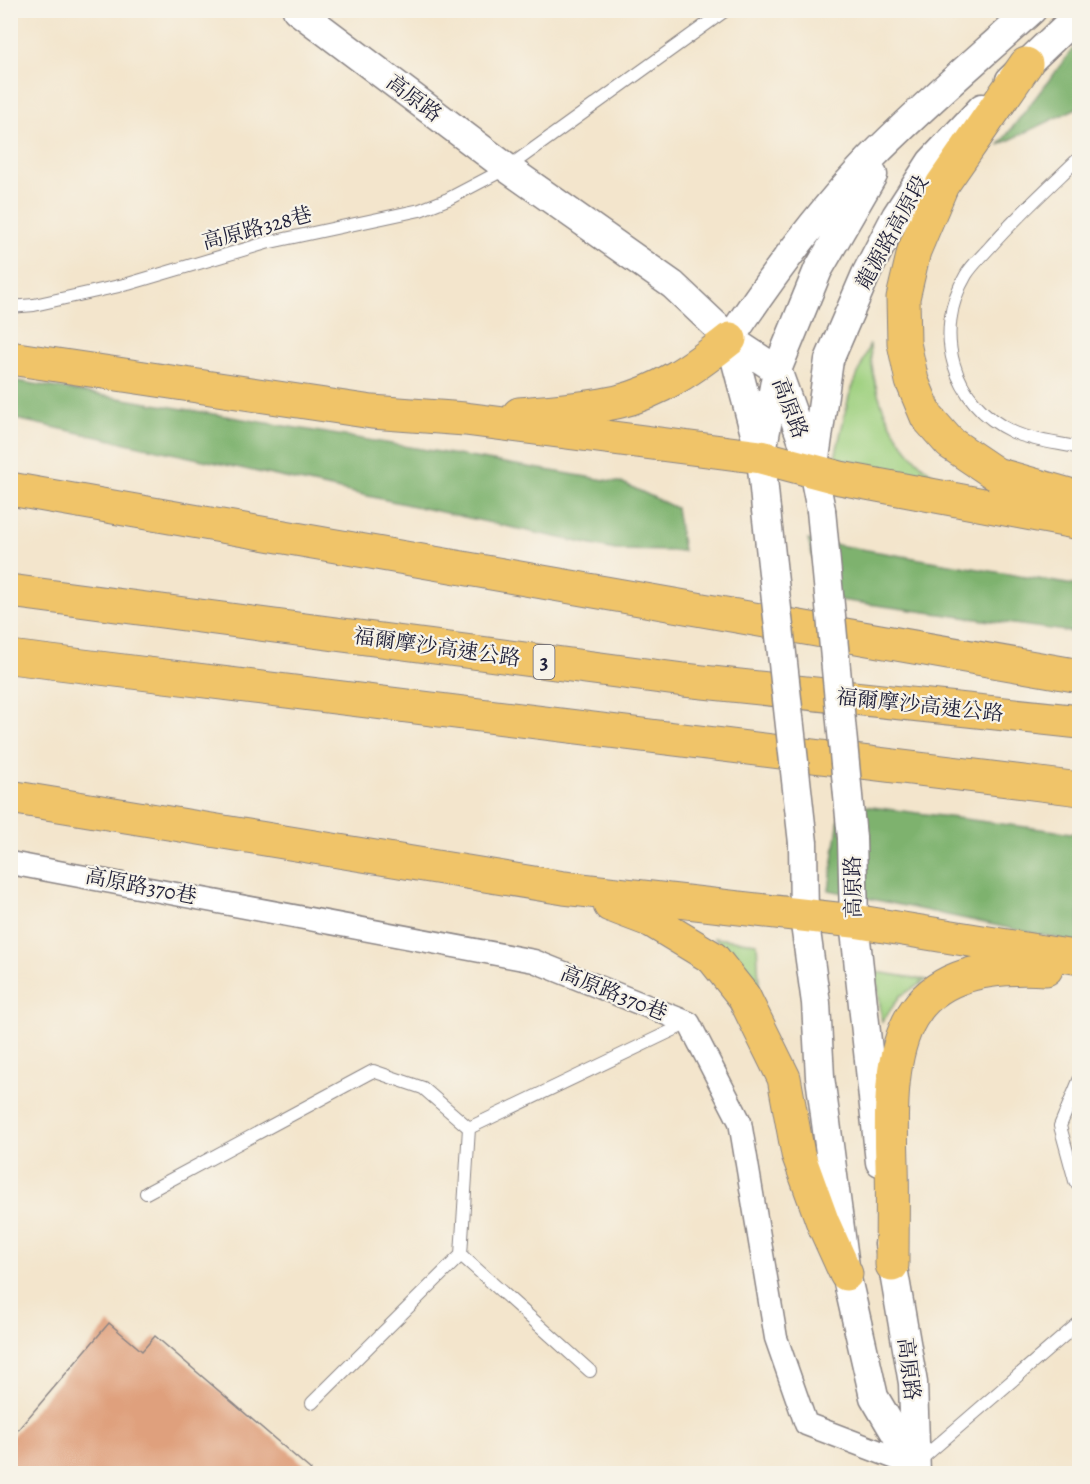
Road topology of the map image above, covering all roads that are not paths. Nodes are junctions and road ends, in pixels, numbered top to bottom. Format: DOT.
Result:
graph roads {
  1 [pos="297,10"];
  2 [pos="726,10"];
  3 [pos="1032,10"];
  4 [pos="1080,13"];
  5 [pos="1026,64"];
  6 [pos="919,113"];
  7 [pos="1080,156"];
  8 [pos="507,168"];
  9 [pos="10,307"];
  10 [pos="730,339"];
  11 [pos="13,358"];
  12 [pos="777,370"];
  13 [pos="465,419"];
  14 [pos="1080,448"];
  15 [pos="761,457"];
  16 [pos="813,470"];
  17 [pos="10,489"];
  18 [pos="1080,498"];
  19 [pos="1080,523"];
  20 [pos="10,591"];
  21 [pos="10,657"];
  22 [pos="1080,676"];
  23 [pos="1080,722"];
  24 [pos="1080,789"];
  25 [pos="10,797"];
  26 [pos="10,863"];
  27 [pos="564,888"];
  28 [pos="804,917"];
  29 [pos="854,921"];
  30 [pos="1080,958"];
  31 [pos="1080,971"];
  32 [pos="689,1023"];
  33 [pos="1080,1078"];
  34 [pos="469,1128"];
  35 [pos="1080,1186"];
  36 [pos="146,1193"];
  37 [pos="461,1255"];
  38 [pos="892,1265"];
  39 [pos="846,1274"];
  40 [pos="1080,1322"];
  41 [pos="590,1371"];
  42 [pos="312,1403"];
  43 [pos="915,1469"];
  1 -- 8 [label="street, 高原路"];
  2 -- 8 [label="lane, 高原路328巷"];
  3 -- 6 [label="street"];
  4 -- 5 [label="street, 龍源路高原段"];
  5 -- 16 [label="street, 龍源路高原段"];
  5 -- 18 [label="highway"];
  6 -- 10 [label="street"];
  6 -- 12 [label="street"];
  7 -- 14 [label="lane"];
  8 -- 9 [label="lane, 高原路328巷"];
  8 -- 10 [label="street, 高原路"];
  10 -- 12 [label="street, 高原路"];
  10 -- 13 [label="highway"];
  10 -- 15 [label="street, 高原路"];
  11 -- 13 [label="highway"];
  12 -- 15 [label="street"];
  12 -- 16 [label="street, 高原路"];
  13 -- 15 [label="highway"];
  15 -- 16 [label="highway"];
  15 -- 28 [label="street, 高原路, bridge"];
  16 -- 19 [label="highway"];
  16 -- 29 [label="street, 高原路, bridge"];
  17 -- 22 [label="highway"];
  20 -- 23 [label="highway, 福爾摩沙高速公路 / 3"];
  21 -- 24 [label="highway"];
  25 -- 27 [label="highway"];
  26 -- 32 [label="street, 高原路370巷"];
  27 -- 28 [label="highway"];
  27 -- 39 [label="highway"];
  28 -- 29 [label="highway"];
  28 -- 39 [label="street, 高原路"];
  29 -- 30 [label="highway"];
  29 -- 38 [label="street, 高原路"];
  31 -- 38 [label="highway"];
  32 -- 34 [label="lane"];
  32 -- 43 [label="street, 高原路370巷"];
  33 -- 35 [label="lane"];
  34 -- 36 [label="lane"];
  34 -- 37 [label="lane"];
  37 -- 41 [label="lane"];
  37 -- 42 [label="lane"];
  38 -- 43 [label="street, 高原路"];
  39 -- 43 [label="street, 高原路"];
  40 -- 43 [label="lane"];
}
